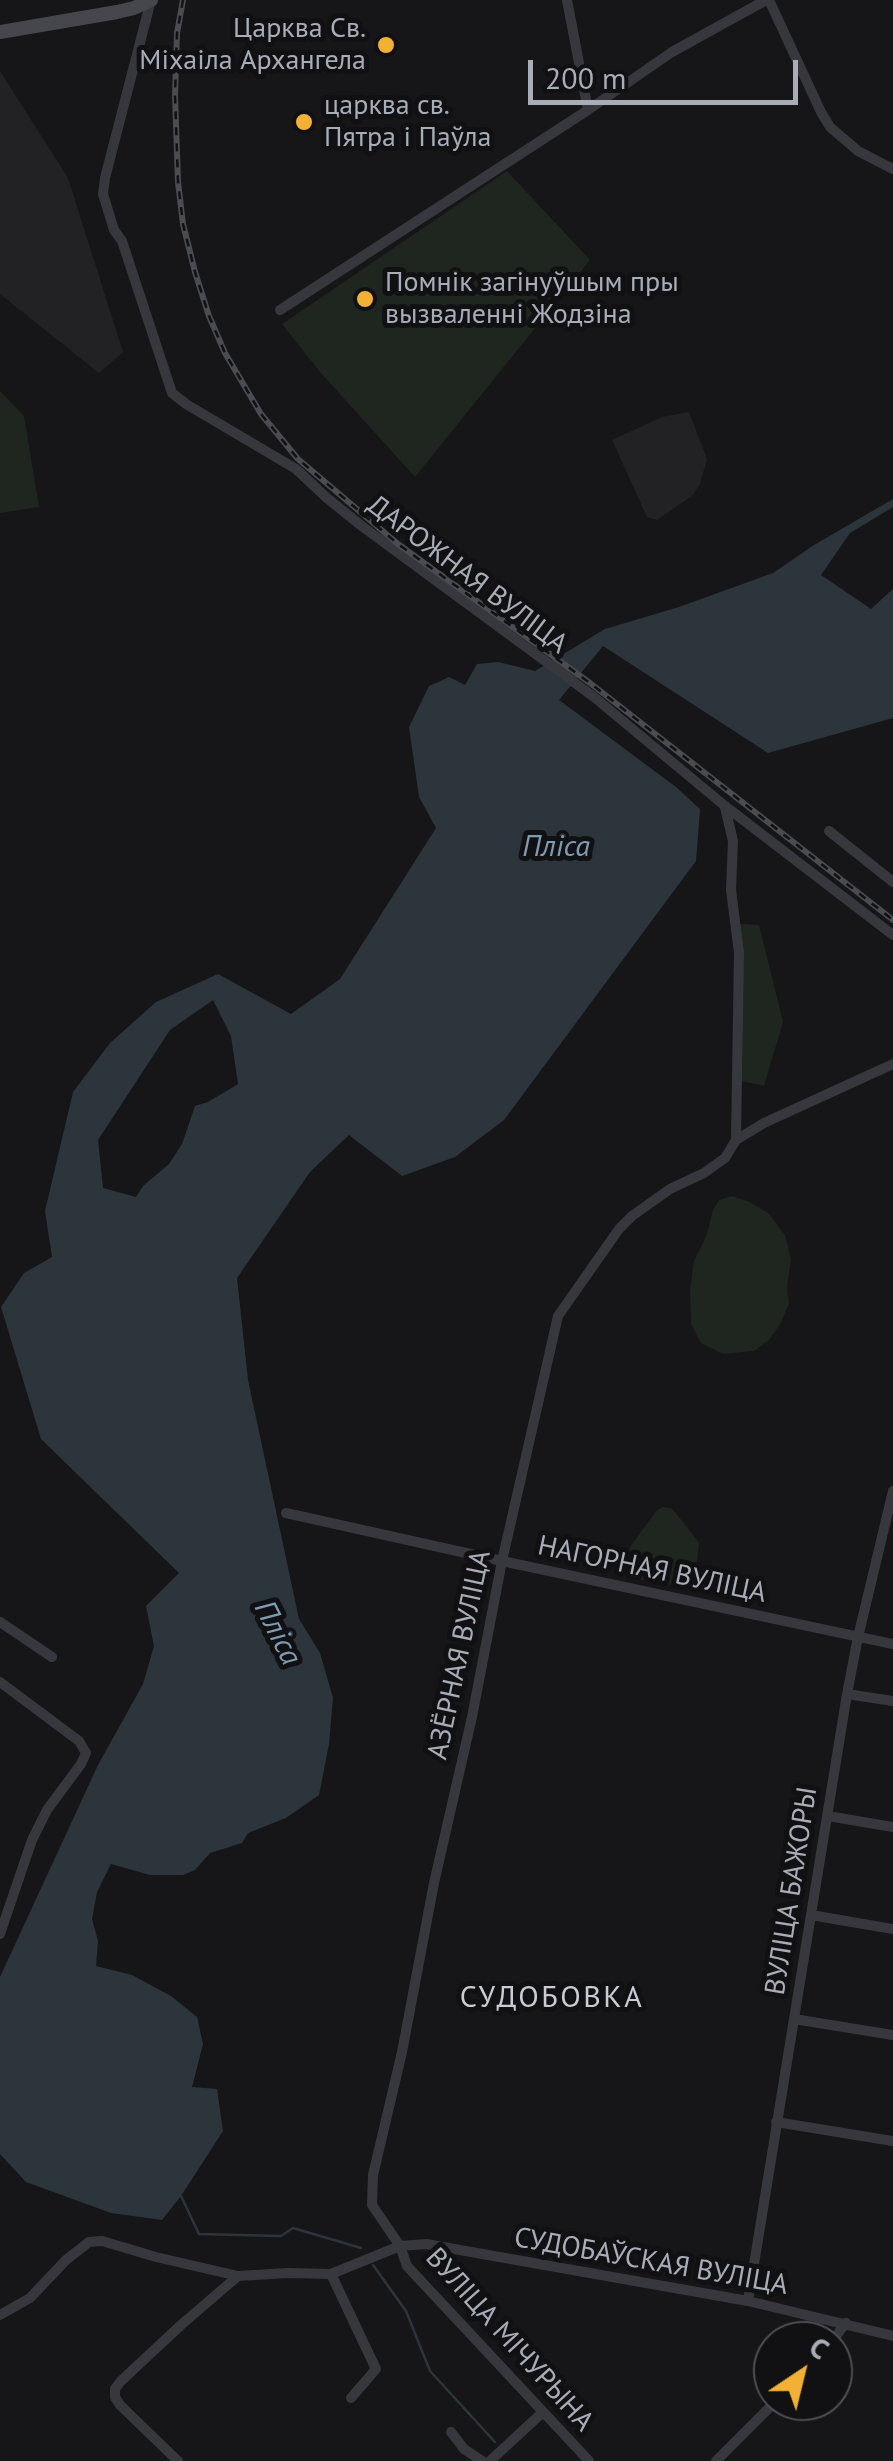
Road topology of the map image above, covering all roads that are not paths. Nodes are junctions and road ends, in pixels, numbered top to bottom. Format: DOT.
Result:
graph roads {
  1 [pos="151,0"];
  2 [pos="567,0"];
  3 [pos="767,0"];
  4 [pos="0,32"];
  5 [pos="588,110"];
  6 [pos="892,168"];
  7 [pos="280,310"];
  8 [pos="725,806"];
  9 [pos="829,831"];
  10 [pos="893,882"];
  11 [pos="893,936"];
  12 [pos="893,1064"];
  13 [pos="736,1140"];
  14 [pos="893,1491"];
  15 [pos="286,1513"];
  16 [pos="502,1562"];
  17 [pos="0,1622"];
  18 [pos="858,1637"];
  19 [pos="893,1644"];
  20 [pos="52,1657"];
  21 [pos="0,1682"];
  22 [pos="847,1694"];
  23 [pos="893,1701"];
  24 [pos="828,1816"];
  25 [pos="893,1827"];
  26 [pos="811,1915"];
  27 [pos="893,1929"];
  28 [pos="0,1934"];
  29 [pos="794,2019"];
  30 [pos="893,2035"];
  31 [pos="776,2122"];
  32 [pos="893,2141"];
  33 [pos="400,2246"];
  34 [pos="331,2274"];
  35 [pos="238,2276"];
  36 [pos="748,2300"];
  37 [pos="0,2315"];
  38 [pos="837,2321"];
  39 [pos="853,2325"];
  40 [pos="893,2336"];
  41 [pos="351,2398"];
  42 [pos="543,2412"];
  43 [pos="756,2421"];
  44 [pos="451,2432"];
  45 [pos="178,2461"];
  46 [pos="482,2461"];
  47 [pos="490,2461"];
  48 [pos="589,2461"];
  49 [pos="716,2461"];
  1 -- 4 [label="main road"];
  1 -- 8 [label="street, ДАРОЖНАЯ ВУЛІЦА"];
  2 -- 5 [label="street"];
  3 -- 5 [label="street"];
  3 -- 6 [label="street"];
  5 -- 7 [label="street"];
  8 -- 11 [label="street, ДАРОЖНАЯ ВУЛІЦА"];
  8 -- 13 [label="street"];
  9 -- 10 [label="street"];
  12 -- 13 [label="street, АЗЁРНАЯ ВУЛІЦА"];
  13 -- 16 [label="street, АЗЁРНАЯ ВУЛІЦА"];
  14 -- 18 [label="street, ВУЛІЦА БАЖОРЫ"];
  15 -- 16 [label="street, НАГОРНАЯ ВУЛІЦА"];
  16 -- 18 [label="street, НАГОРНАЯ ВУЛІЦА"];
  16 -- 33 [label="street, АЗЁРНАЯ ВУЛІЦА"];
  17 -- 20 [label="street"];
  18 -- 19 [label="street, НАГОРНАЯ ВУЛІЦА"];
  18 -- 22 [label="street, ВУЛІЦА БАЖОРЫ"];
  21 -- 28 [label="street"];
  22 -- 23 [label="street"];
  22 -- 24 [label="street, ВУЛІЦА БАЖОРЫ"];
  24 -- 25 [label="street"];
  24 -- 26 [label="street, ВУЛІЦА БАЖОРЫ"];
  26 -- 27 [label="street"];
  26 -- 29 [label="street, ВУЛІЦА БАЖОРЫ"];
  29 -- 30 [label="street"];
  29 -- 31 [label="street, ВУЛІЦА БАЖОРЫ"];
  31 -- 32 [label="street"];
  31 -- 36 [label="street, ВУЛІЦА БАЖОРЫ"];
  33 -- 34 [label="street"];
  33 -- 36 [label="street, СУДОБАЎСКАЯ ВУЛІЦА"];
  33 -- 42 [label="street, ВУЛІЦА МІЧУРЫНА"];
  34 -- 35 [label="street"];
  34 -- 41 [label="street"];
  35 -- 37 [label="street"];
  35 -- 45 [label="street"];
  36 -- 38 [label="street, СУДОБАЎСКАЯ ВУЛІЦА"];
  39 -- 40 [label="street, СУДОБАЎСКАЯ ВУЛІЦА"];
  42 -- 47 [label="street"];
  42 -- 48 [label="street, ВУЛІЦА МІЧУРЫНА"];
  43 -- 49 [label="street"];
  44 -- 46 [label="street"];
}
